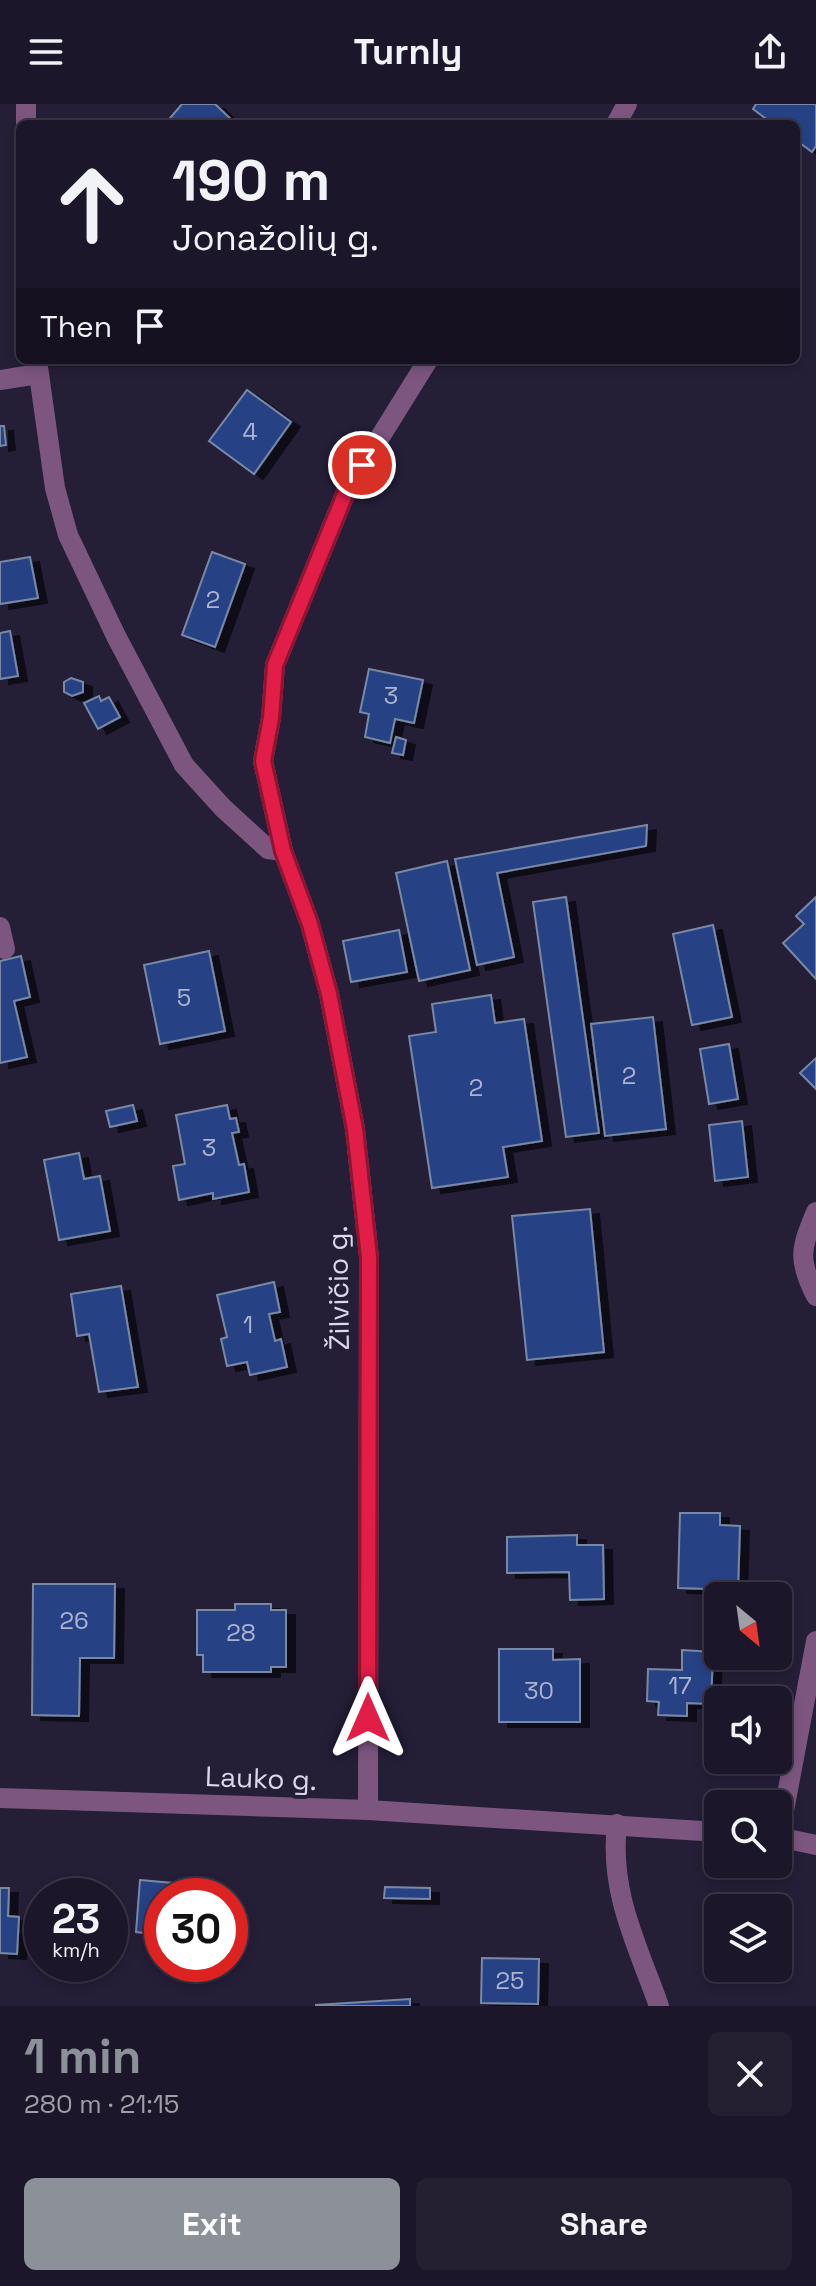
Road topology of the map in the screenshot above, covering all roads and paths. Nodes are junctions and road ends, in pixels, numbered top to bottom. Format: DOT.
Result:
graph roads {
  1 [pos="426,364"];
  2 [pos="37,367"];
  3 [pos="0,380"];
  4 [pos="283,851"];
  5 [pos="0,927"];
  6 [pos="5,949"];
  7 [pos="816,1212"];
  8 [pos="816,1296"];
  9 [pos="816,1641"];
  10 [pos="787,1790"];
  11 [pos="0,1798"];
  12 [pos="368,1810"];
  13 [pos="617,1824"];
  14 [pos="704,1831"];
  15 [pos="792,1840"];
  16 [pos="816,1845"];
  17 [pos="659,2006"];
  1 -- 4 [label="street, Žilvičio g."];
  2 -- 3 [label="street"];
  2 -- 4 [label="street"];
  4 -- 12 [label="street, Žilvičio g."];
  5 -- 6 [label="street"];
  7 -- 8 [label="street"];
  9 -- 10 [label="street"];
  11 -- 12 [label="street, Lauko g."];
  12 -- 13 [label="street, Lauko g."];
  13 -- 14 [label="street, Lauko g."];
  13 -- 17 [label="street"];
  15 -- 16 [label="street"];
}
